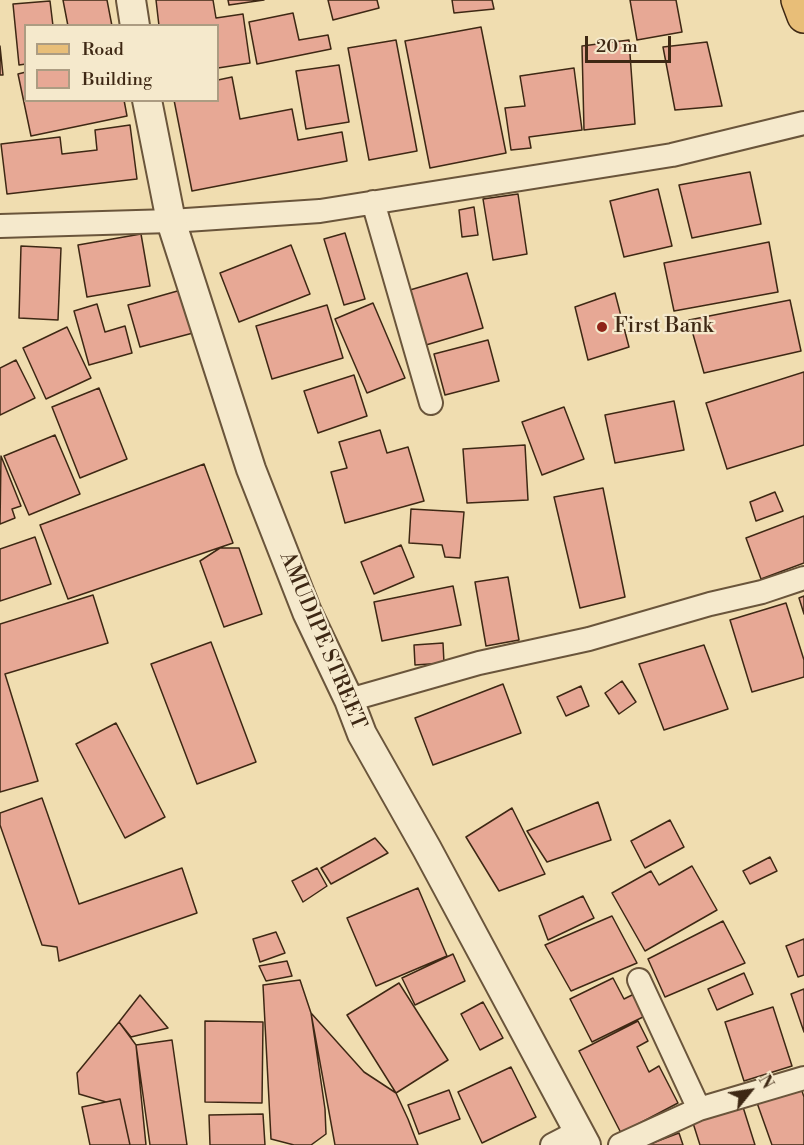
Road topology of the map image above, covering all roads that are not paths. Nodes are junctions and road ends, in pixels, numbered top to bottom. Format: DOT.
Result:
graph roads {
  1 [pos="131,0"];
  2 [pos="798,0"];
  3 [pos="804,16"];
  4 [pos="135,24"];
  5 [pos="147,102"];
  6 [pos="804,123"];
  7 [pos="373,202"];
  8 [pos="171,221"];
  9 [pos="0,226"];
  10 [pos="431,403"];
  11 [pos="804,578"];
  12 [pos="349,700"];
  13 [pos="639,980"];
  14 [pos="804,1078"];
  15 [pos="699,1109"];
  16 [pos="583,1138"];
  17 [pos="552,1145"];
  18 [pos="620,1145"];
  1 -- 4 [label="street"];
  2 -- 3 [label="main road"];
  5 -- 8 [label="street, AMUDIPE STREET"];
  6 -- 7 [label="street"];
  7 -- 8 [label="street"];
  7 -- 10 [label="street"];
  8 -- 9 [label="street"];
  8 -- 12 [label="street, AMUDIPE STREET"];
  11 -- 12 [label="street"];
  12 -- 16 [label="street, AMUDIPE STREET"];
  13 -- 15 [label="street"];
  14 -- 15 [label="street"];
  15 -- 18 [label="street"];
  16 -- 17 [label="street"];
}
